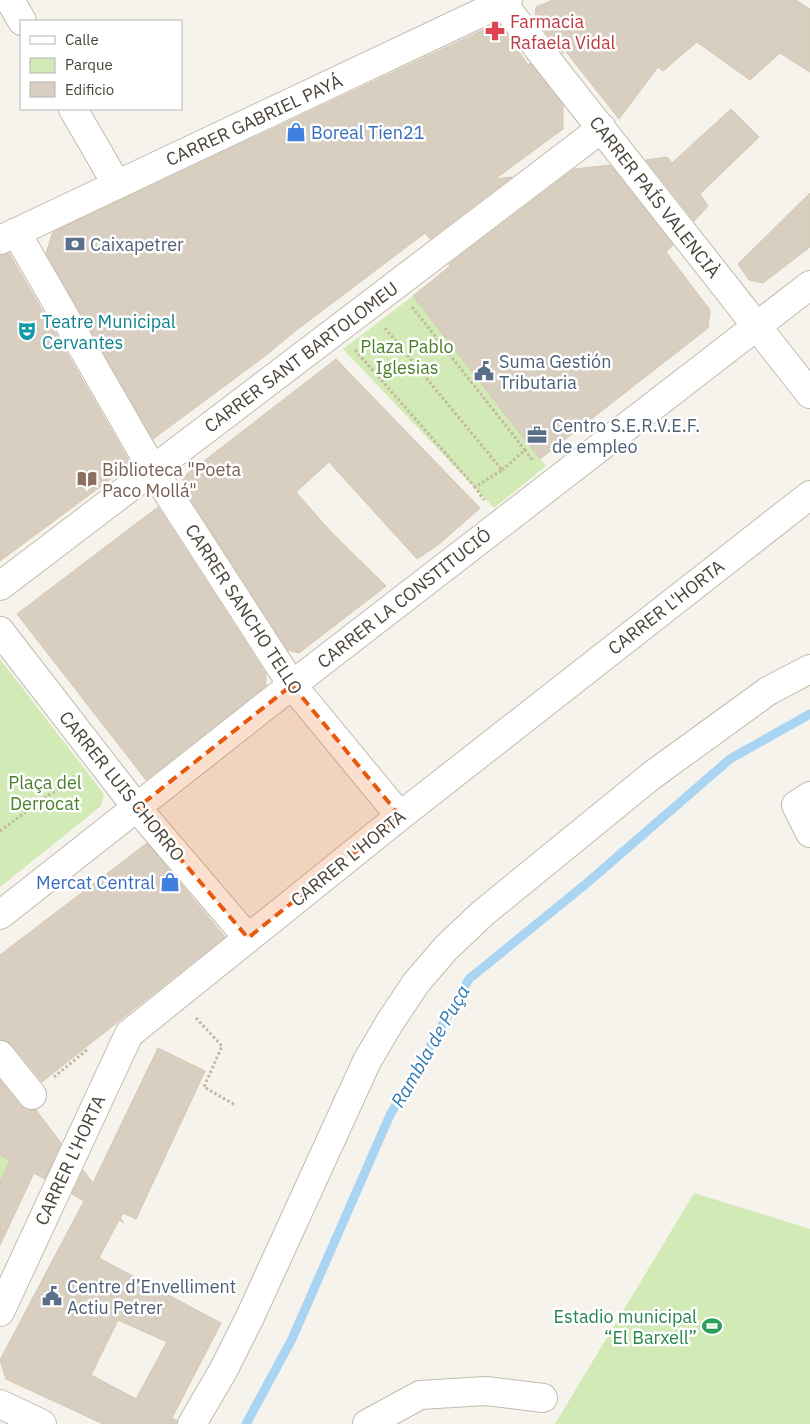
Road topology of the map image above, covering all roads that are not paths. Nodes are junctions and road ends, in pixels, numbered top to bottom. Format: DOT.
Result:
graph roads {
  1 [pos="10,0"];
  2 [pos="504,1"];
  3 [pos="21,20"];
  4 [pos="74,110"];
  5 [pos="602,128"];
  6 [pos="117,185"];
  7 [pos="8,236"];
  8 [pos="810,285"];
  9 [pos="757,326"];
  10 [pos="810,394"];
  11 [pos="153,470"];
  12 [pos="810,495"];
  13 [pos="0,586"];
  14 [pos="0,630"];
  15 [pos="810,669"];
  16 [pos="292,685"];
  17 [pos="810,796"];
  18 [pos="137,808"];
  19 [pos="400,816"];
  20 [pos="810,833"];
  21 [pos="0,915"];
  22 [pos="248,938"];
  23 [pos="0,1056"];
  24 [pos="32,1094"];
  25 [pos="0,1312"];
  26 [pos="543,1398"];
  27 [pos="0,1404"];
  28 [pos="42,1424"];
  29 [pos="192,1424"];
  30 [pos="367,1424"];
  1 -- 3 [label="street"];
  2 -- 5 [label="street, CARRER PAÍS VALENCIÀ"];
  2 -- 6 [label="street, CARRER GABRIEL PAYÁ"];
  4 -- 6 [label="street"];
  5 -- 9 [label="street, CARRER PAÍS VALENCIÀ"];
  5 -- 11 [label="street, CARRER SANT BARTOLOMEU"];
  6 -- 7 [label="street, CARRER GABRIEL PAYÁ"];
  7 -- 11 [label="street, CARRER SANCHO TELLO"];
  8 -- 9 [label="street, CARRER LA CONSTITUCIÓ"];
  9 -- 10 [label="street, CARRER PAÍS VALENCIÀ"];
  9 -- 16 [label="street, CARRER LA CONSTITUCIÓ"];
  11 -- 13 [label="street, CARRER SANT BARTOLOMEU"];
  11 -- 16 [label="street, CARRER SANCHO TELLO"];
  12 -- 19 [label="street, CARRER L'HORTA"];
  14 -- 18 [label="street, CARRER LUIS CHORRO"];
  15 -- 29 [label="street"];
  16 -- 18 [label="street, CARRER LA CONSTITUCIÓ"];
  16 -- 19 [label="street, CARRER SANCHO TELLO"];
  17 -- 20 [label="street"];
  18 -- 21 [label="street, CARRER LA CONSTITUCIÓ"];
  18 -- 22 [label="street, CARRER LUIS CHORRO"];
  19 -- 22 [label="street, CARRER L'HORTA"];
  22 -- 25 [label="street, CARRER L'HORTA"];
  23 -- 24 [label="street"];
  26 -- 30 [label="street"];
  27 -- 28 [label="street"];
}
